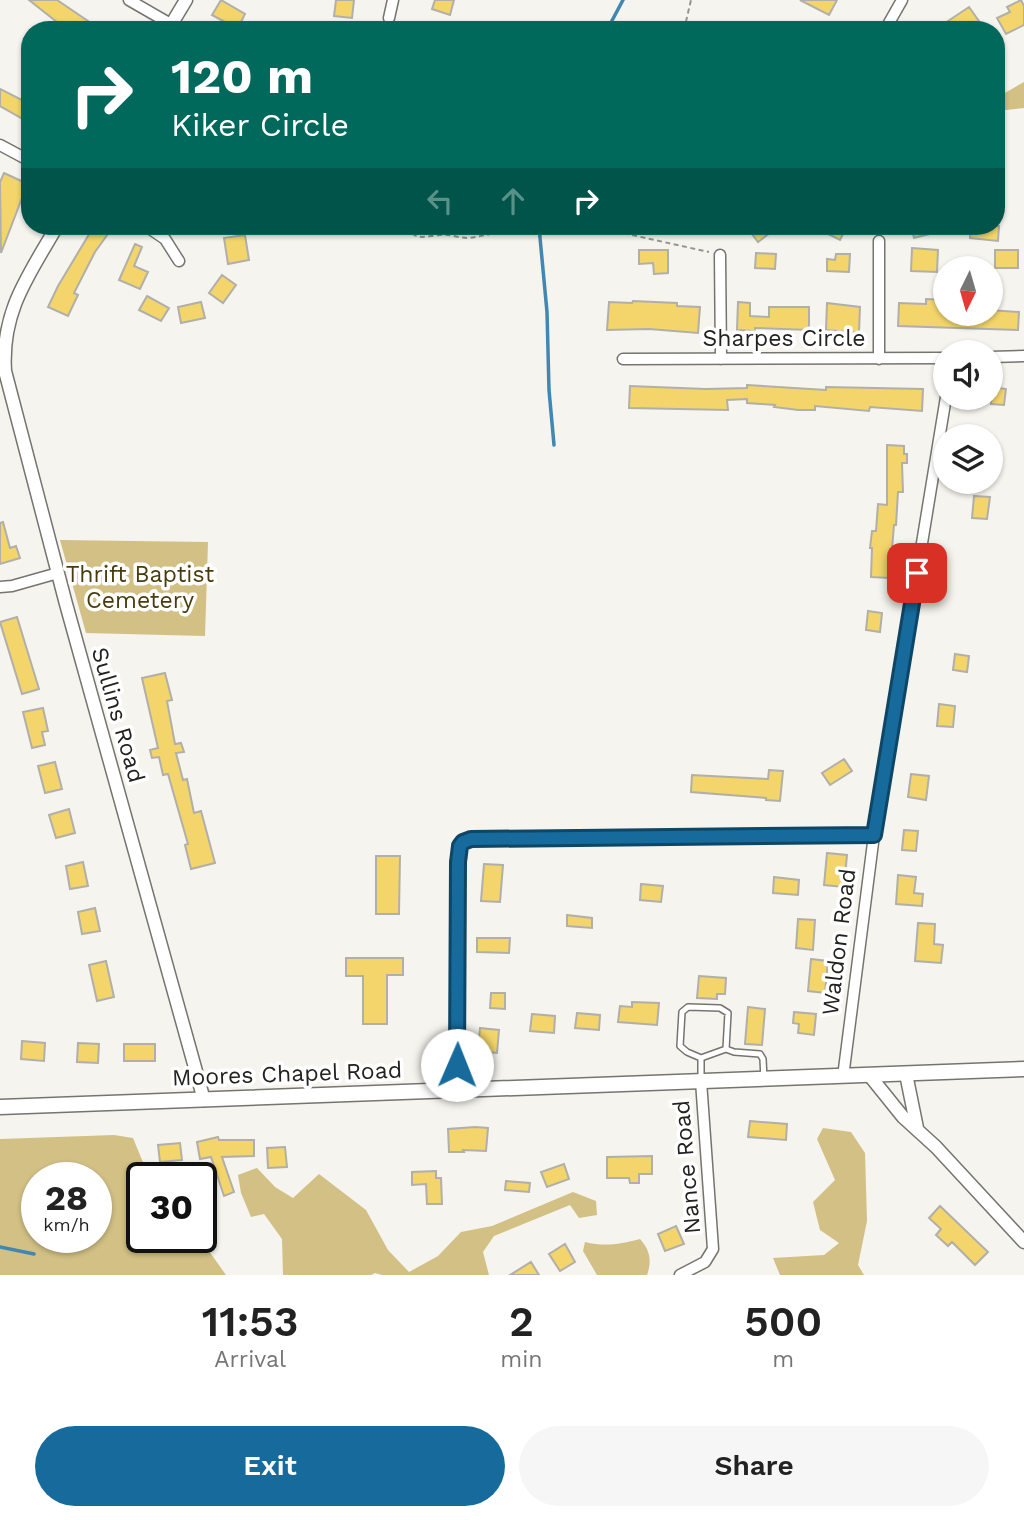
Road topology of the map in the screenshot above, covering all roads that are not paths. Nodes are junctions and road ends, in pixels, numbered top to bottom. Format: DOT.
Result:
graph roads {
  1 [pos="130,0"];
  2 [pos="186,0"];
  3 [pos="393,0"];
  4 [pos="902,0"];
  5 [pos="390,18"];
  6 [pos="162,21"];
  7 [pos="176,21"];
  8 [pos="890,21"];
  9 [pos="0,145"];
  10 [pos="21,156"];
  11 [pos="52,235"];
  12 [pos="159,235"];
  13 [pos="879,241"];
  14 [pos="720,254"];
  15 [pos="179,261"];
  16 [pos="2,349"];
  17 [pos="1024,356"];
  18 [pos="1003,357"];
  19 [pos="933,358"];
  20 [pos="623,359"];
  21 [pos="721,359"];
  22 [pos="879,359"];
  23 [pos="944,410"];
  24 [pos="58,573"];
  25 [pos="0,587"];
  26 [pos="874,835"];
  27 [pos="726,1048"];
  28 [pos="701,1058"];
  29 [pos="1024,1069"];
  30 [pos="906,1074"];
  31 [pos="870,1076"];
  32 [pos="843,1077"];
  33 [pos="764,1079"];
  34 [pos="701,1081"];
  35 [pos="457,1090"];
  36 [pos="204,1100"];
  37 [pos="0,1107"];
  38 [pos="917,1128"];
  39 [pos="1024,1242"];
  40 [pos="680,1275"];
  1 -- 6 [label="street"];
  2 -- 7 [label="street"];
  3 -- 5 [label="street"];
  4 -- 8 [label="street"];
  9 -- 10 [label="street"];
  11 -- 16 [label="street, Sullins Road"];
  12 -- 15 [label="street"];
  13 -- 22 [label="street"];
  14 -- 21 [label="street"];
  16 -- 24 [label="street, Sullins Road"];
  17 -- 18 [label="street"];
  19 -- 22 [label="street, Sharpes Circle"];
  20 -- 21 [label="street, Sharpes Circle"];
  21 -- 22 [label="street, Sharpes Circle"];
  23 -- 26 [label="street, Waldon Road"];
  24 -- 25 [label="street"];
  24 -- 36 [label="street, Sullins Road"];
  26 -- 32 [label="street, Waldon Road"];
  26 -- 35 [label="street"];
  27 -- 28 [label="lane"];
  27 -- 28 [label="lane"];
  27 -- 33 [label="lane"];
  28 -- 34 [label="lane"];
  29 -- 30 [label="main road, Moores Chapel Road"];
  30 -- 31 [label="main road, Moores Chapel Road"];
  30 -- 38 [label="street"];
  31 -- 32 [label="main road, Moores Chapel Road"];
  31 -- 38 [label="street"];
  32 -- 33 [label="main road, Moores Chapel Road"];
  33 -- 34 [label="main road, Moores Chapel Road"];
  34 -- 35 [label="main road, Moores Chapel Road"];
  34 -- 40 [label="street, Nance Road"];
  35 -- 36 [label="main road, Moores Chapel Road"];
  36 -- 37 [label="main road, Moores Chapel Road"];
  38 -- 39 [label="street"];
}
